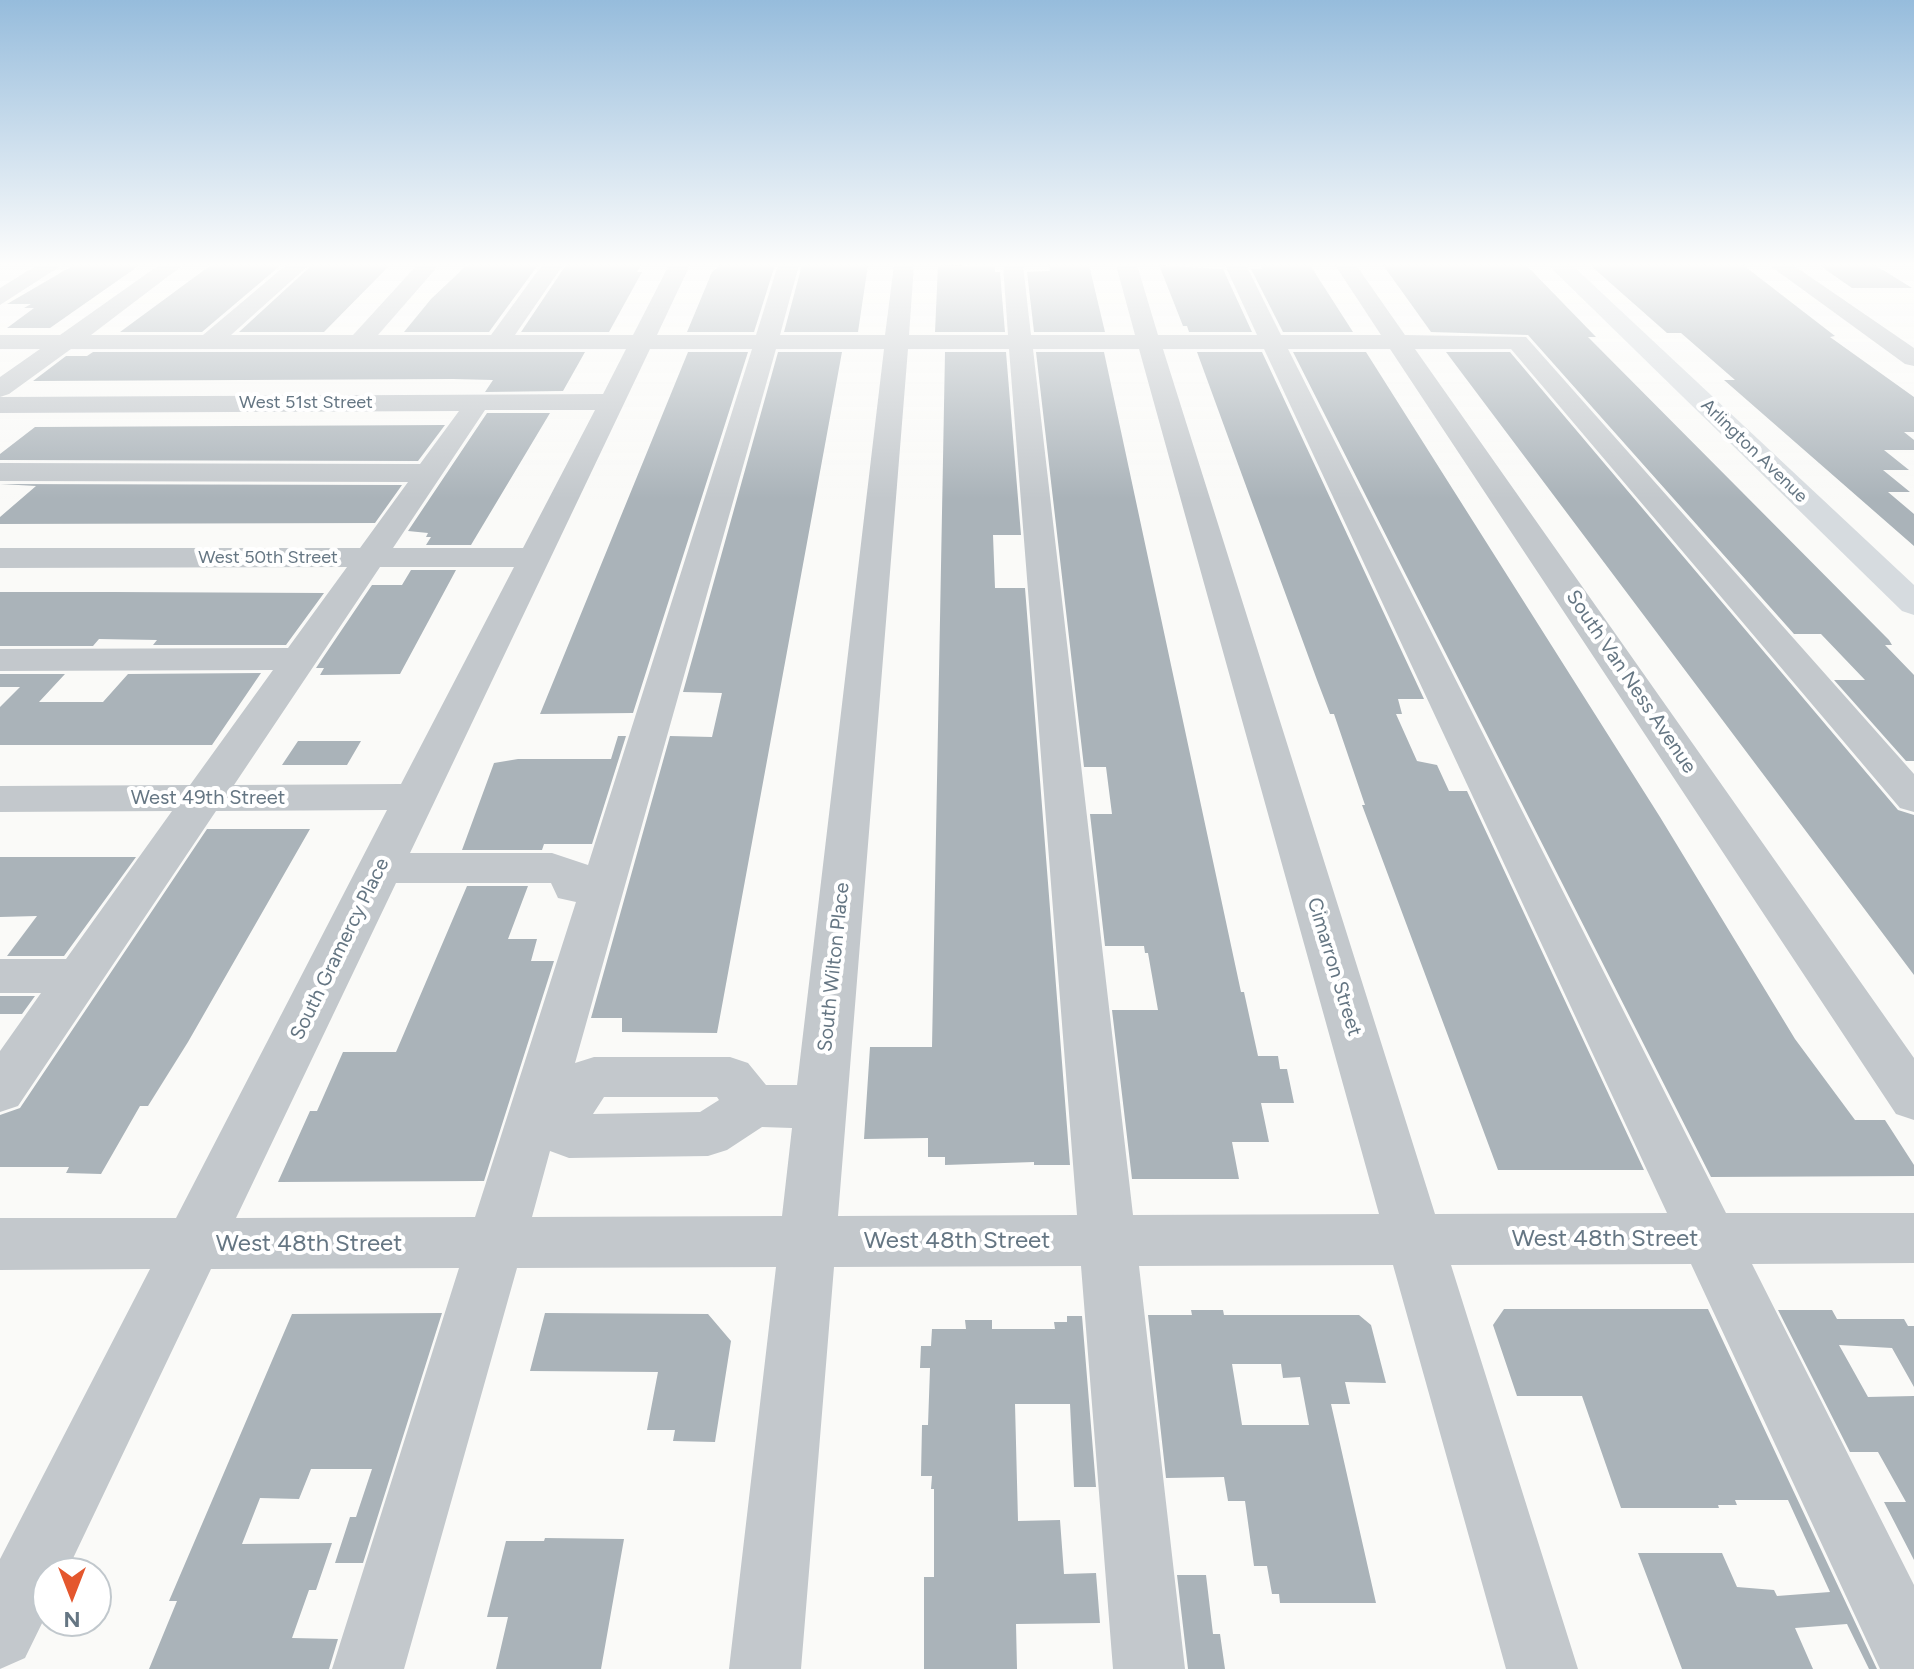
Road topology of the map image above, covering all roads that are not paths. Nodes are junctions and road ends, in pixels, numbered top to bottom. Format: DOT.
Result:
graph roads {
  1 [pos="1021,342"];
  2 [pos="1148,342"];
  3 [pos="1274,342"];
  4 [pos="65,343"];
  5 [pos="642,343"];
  6 [pos="766,343"];
  7 [pos="897,343"];
  8 [pos="1398,343"];
  9 [pos="1452,343"];
  10 [pos="1641,343"];
  11 [pos="1891,343"];
  12 [pos="1914,359"];
  13 [pos="0,389"];
  14 [pos="478,402"];
  15 [pos="613,402"];
  16 [pos="0,405"];
  17 [pos="0,472"];
  18 [pos="428,473"];
  19 [pos="368,557"];
  20 [pos="535,557"];
  21 [pos="0,558"];
  22 [pos="1914,604"];
  23 [pos="298,659"];
  24 [pos="0,660"];
  25 [pos="416,797"];
  26 [pos="202,798"];
  27 [pos="0,799"];
  28 [pos="1914,799"];
  29 [pos="381,868"];
  30 [pos="574,887"];
  31 [pos="0,976"];
  32 [pos="79,976"];
  33 [pos="0,1091"];
  34 [pos="1914,1099"];
  35 [pos="753,1106"];
  36 [pos="821,1107"];
  37 [pos="1914,1238"];
  38 [pos="1708,1239"];
  39 [pos="1416,1240"];
  40 [pos="1108,1241"];
  41 [pos="808,1242"];
  42 [pos="496,1243"];
  43 [pos="0,1244"];
  44 [pos="194,1244"];
  45 [pos="0,1633"];
  46 [pos="1914,1661"];
  47 [pos="368,1669"];
  48 [pos="765,1669"];
  49 [pos="1149,1669"];
  50 [pos="1542,1669"];
  1 -- 40 [label="street"];
  2 -- 39 [label="street, Cimarron Street"];
  3 -- 38 [label="street"];
  4 -- 13 [label="street"];
  5 -- 15 [label="street, South Gramercy Place"];
  6 -- 42 [label="street"];
  7 -- 36 [label="street, South Wilton Place"];
  8 -- 34 [label="street, South Van Ness Avenue"];
  9 -- 28 [label="street"];
  10 -- 22 [label="main road, Arlington Avenue"];
  11 -- 12 [label="street"];
  14 -- 15 [label="street, West 51st Street"];
  14 -- 16 [label="street, West 51st Street"];
  14 -- 18 [label="street"];
  15 -- 20 [label="street, South Gramercy Place"];
  17 -- 18 [label="street"];
  18 -- 19 [label="street"];
  19 -- 20 [label="street, West 50th Street"];
  19 -- 21 [label="street, West 50th Street"];
  19 -- 23 [label="street"];
  20 -- 25 [label="street, South Gramercy Place"];
  23 -- 24 [label="street"];
  23 -- 26 [label="street"];
  25 -- 26 [label="street, West 49th Street"];
  25 -- 29 [label="street, South Gramercy Place"];
  26 -- 27 [label="street, West 49th Street"];
  26 -- 32 [label="street"];
  29 -- 30 [label="street"];
  29 -- 44 [label="street, South Gramercy Place"];
  31 -- 32 [label="street"];
  32 -- 33 [label="street"];
  35 -- 36 [label="street"];
  36 -- 41 [label="street, South Wilton Place"];
  37 -- 38 [label="street, West 48th Street"];
  38 -- 39 [label="street, West 48th Street"];
  38 -- 46 [label="street"];
  39 -- 40 [label="street, West 48th Street"];
  39 -- 50 [label="street, Cimarron Street"];
  40 -- 41 [label="street, West 48th Street"];
  40 -- 49 [label="street"];
  41 -- 42 [label="street, West 48th Street"];
  41 -- 48 [label="street, South Wilton Place"];
  42 -- 44 [label="street, West 48th Street"];
  42 -- 47 [label="street"];
  43 -- 44 [label="street, West 48th Street"];
  44 -- 45 [label="street, South Gramercy Place"];
}
